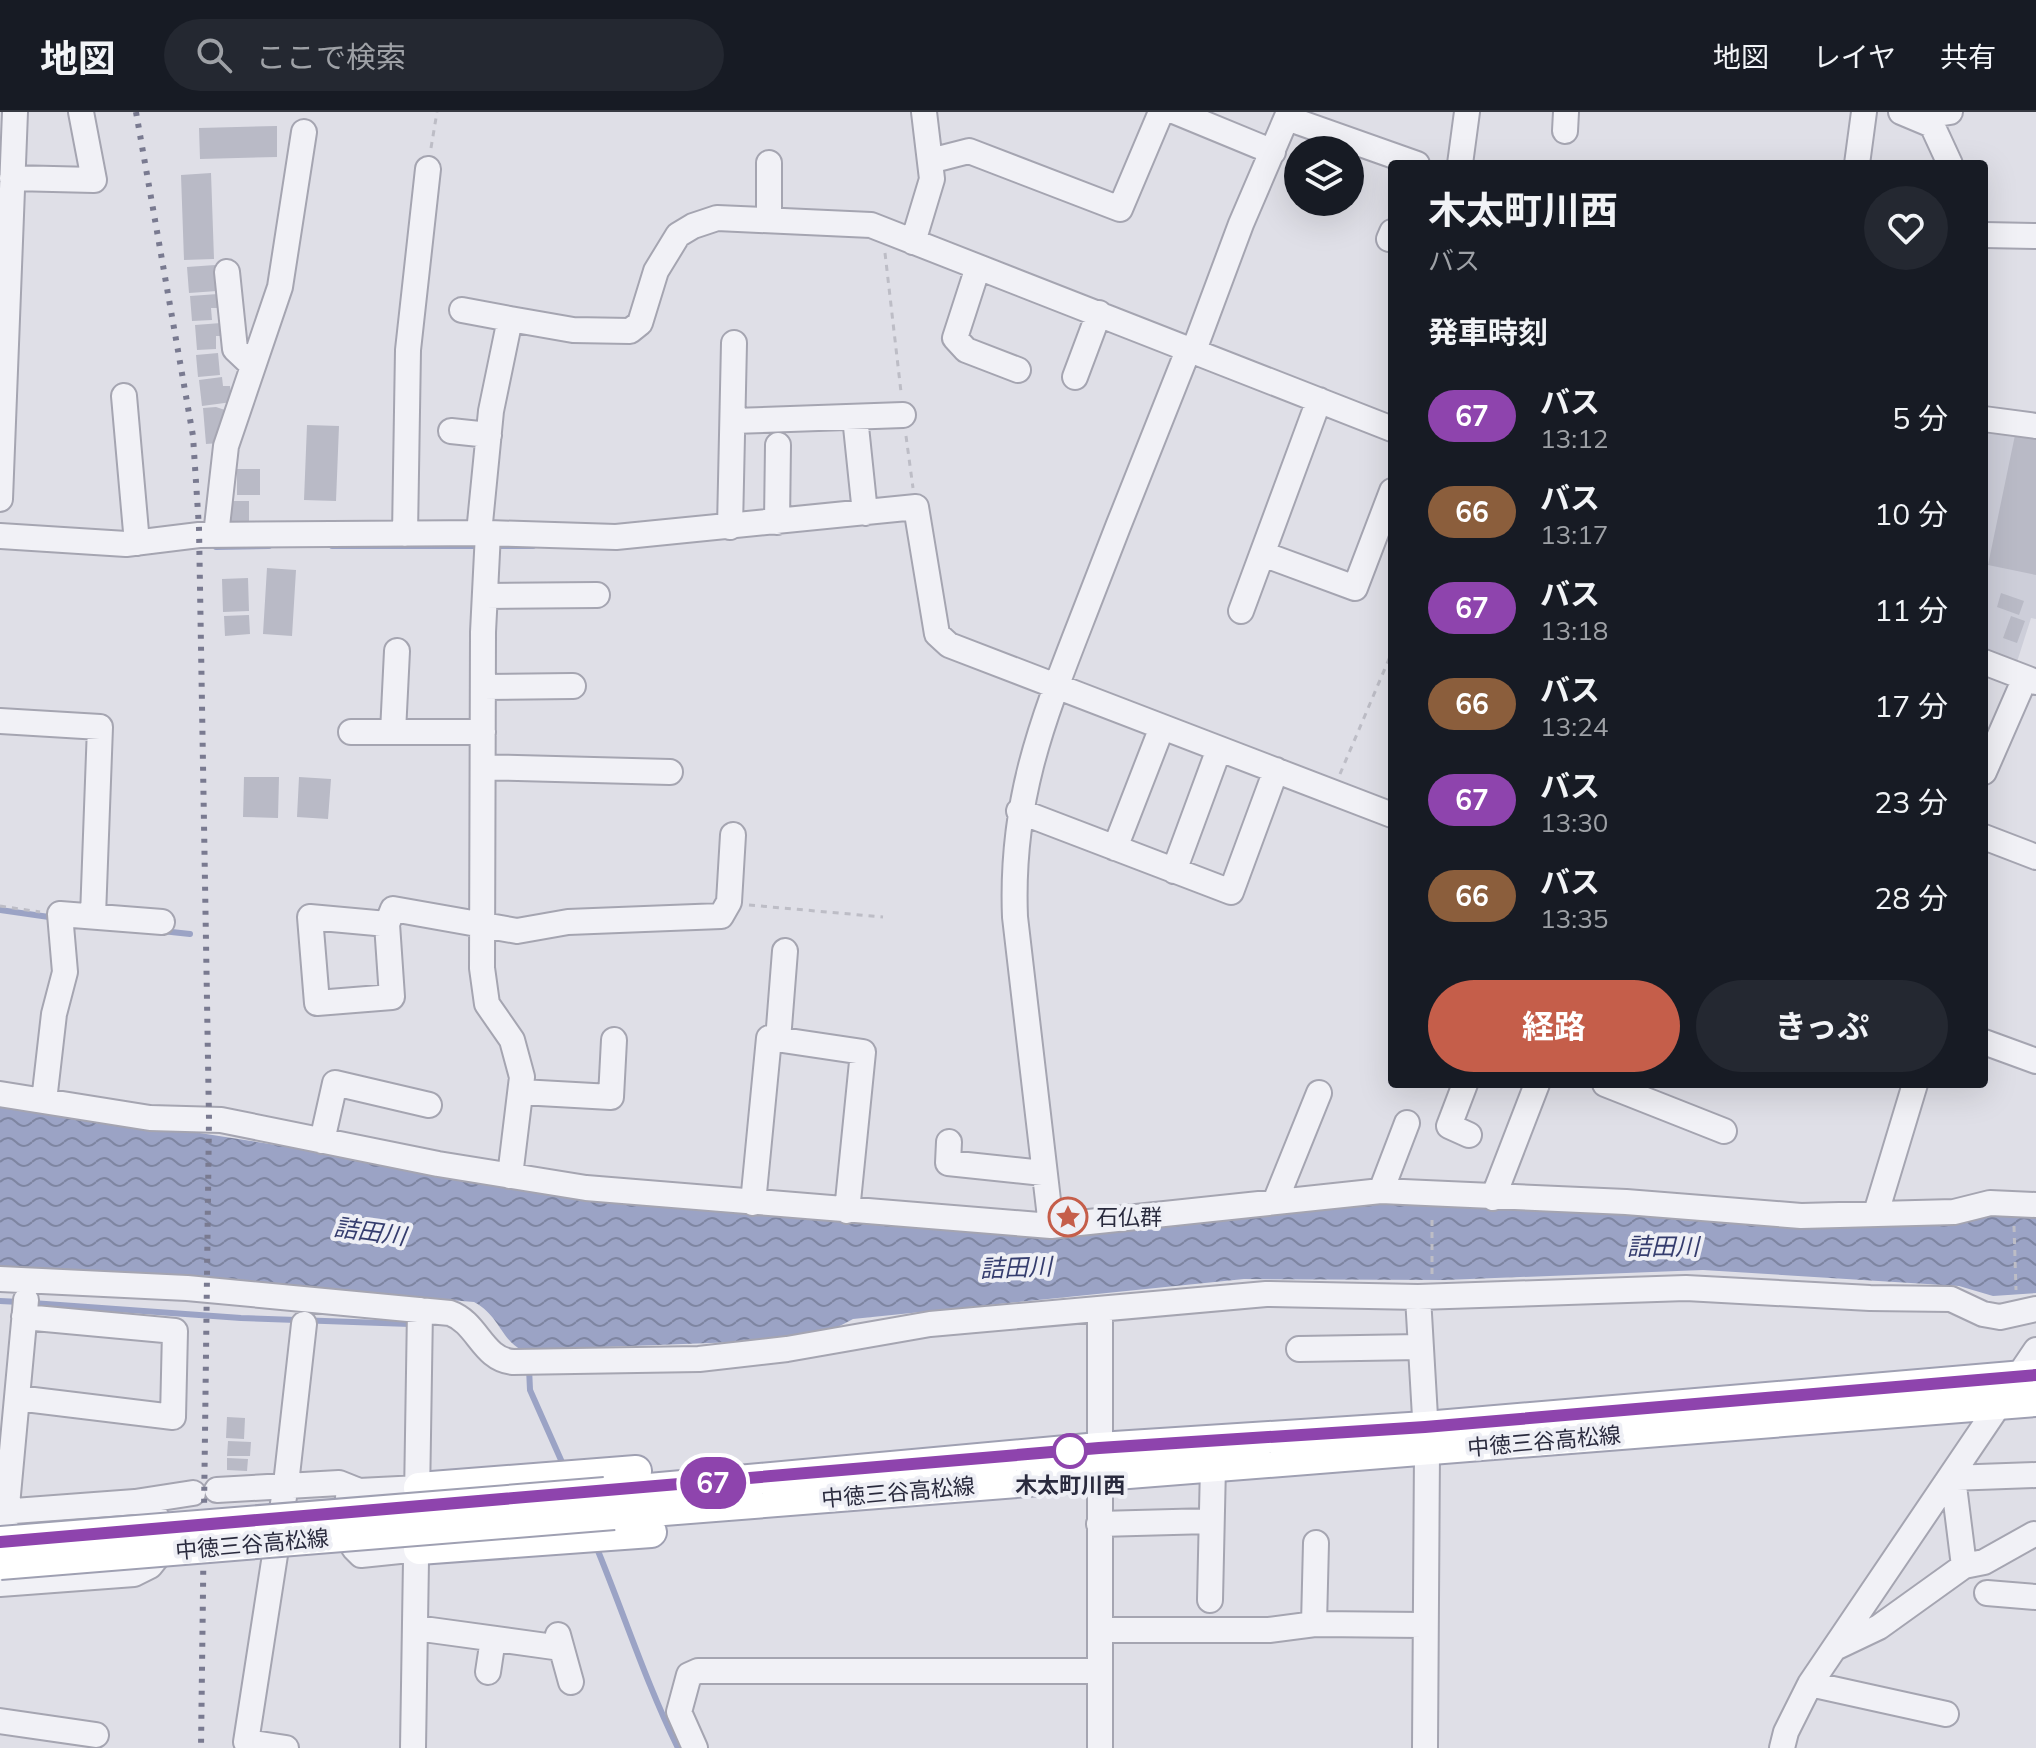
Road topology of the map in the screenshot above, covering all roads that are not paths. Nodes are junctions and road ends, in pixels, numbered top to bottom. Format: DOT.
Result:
graph roads {
  1 [pos="15,112"];
  2 [pos="81,112"];
  3 [pos="924,112"];
  4 [pos="1161,112"];
  5 [pos="1176,112"];
  6 [pos="1467,112"];
  7 [pos="1864,112"];
  8 [pos="1950,112"];
  9 [pos="1909,114"];
  10 [pos="1288,115"];
  11 [pos="304,132"];
  12 [pos="1273,152"];
  13 [pos="1406,160"];
  14 [pos="1461,160"];
  15 [pos="1858,160"];
  16 [pos="1948,160"];
  17 [pos="930,161"];
  18 [pos="769,163"];
  19 [pos="428,169"];
  20 [pos="12,178"];
  21 [pos="769,220"];
  22 [pos="1988,235"];
  23 [pos="2036,236"];
  24 [pos="913,242"];
  25 [pos="978,267"];
  26 [pos="227,272"];
  27 [pos="462,310"];
  28 [pos="1099,313"];
  29 [pos="510,319"];
  30 [pos="734,343"];
  31 [pos="1191,349"];
  32 [pos="253,366"];
  33 [pos="1018,370"];
  34 [pos="1075,377"];
  35 [pos="124,396"];
  36 [pos="1319,400"];
  37 [pos="903,415"];
  38 [pos="855,417"];
  39 [pos="1988,420"];
  40 [pos="733,421"];
  41 [pos="2036,426"];
  42 [pos="1388,427"];
  43 [pos="451,431"];
  44 [pos="489,435"];
  45 [pos="778,445"];
  46 [pos="0,499"];
  47 [pos="1388,501"];
  48 [pos="865,513"];
  49 [pos="777,522"];
  50 [pos="730,527"];
  51 [pos="484,533"];
  52 [pos="405,534"];
  53 [pos="216,535"];
  54 [pos="0,536"];
  55 [pos="137,543"];
  56 [pos="1263,554"];
  57 [pos="597,595"];
  58 [pos="485,596"];
  59 [pos="1241,611"];
  60 [pos="397,651"];
  61 [pos="1988,664"];
  62 [pos="2030,680"];
  63 [pos="483,687"];
  64 [pos="573,687"];
  65 [pos="1056,687"];
  66 [pos="0,721"];
  67 [pos="1162,727"];
  68 [pos="351,732"];
  69 [pos="393,732"];
  70 [pos="483,732"];
  71 [pos="1219,749"];
  72 [pos="1988,764"];
  73 [pos="483,767"];
  74 [pos="1276,770"];
  75 [pos="670,772"];
  76 [pos="1019,811"];
  77 [pos="1388,813"];
  78 [pos="733,835"];
  79 [pos="1988,839"];
  80 [pos="1115,848"];
  81 [pos="2036,857"];
  82 [pos="1174,871"];
  83 [pos="93,916"];
  84 [pos="162,922"];
  85 [pos="387,924"];
  86 [pos="484,925"];
  87 [pos="785,951"];
  88 [pos="614,1040"];
  89 [pos="778,1040"];
  90 [pos="1988,1043"];
  91 [pos="2036,1061"];
  92 [pos="1463,1088"];
  93 [pos="1535,1088"];
  94 [pos="1615,1088"];
  95 [pos="1914,1088"];
  96 [pos="521,1092"];
  97 [pos="1319,1093"];
  98 [pos="0,1094"];
  99 [pos="44,1101"];
  100 [pos="429,1105"];
  101 [pos="1407,1123"];
  102 [pos="1724,1131"];
  103 [pos="1469,1135"];
  104 [pos="322,1141"];
  105 [pos="948,1161"];
  106 [pos="1043,1173"];
  107 [pos="510,1176"];
  108 [pos="1381,1191"];
  109 [pos="1493,1198"];
  110 [pos="1275,1202"];
  111 [pos="753,1203"];
  112 [pos="2036,1205"];
  113 [pos="847,1211"];
  114 [pos="1876,1213"];
  115 [pos="1051,1226"];
  116 [pos="0,1279"];
  117 [pos="27,1282"];
  118 [pos="1425,1291"];
  119 [pos="1100,1309"];
  120 [pos="2036,1309"];
  121 [pos="420,1310"];
  122 [pos="24,1317"];
  123 [pos="304,1324"];
  124 [pos="1420,1347"];
  125 [pos="1299,1349"];
  126 [pos="2036,1350"];
  127 [pos="2031,1384"];
  128 [pos="12,1389"];
  129 [pos="2002,1403"];
  130 [pos="1426,1439"];
  131 [pos="1099,1461"];
  132 [pos="931,1465"];
  133 [pos="1213,1466"];
  134 [pos="2036,1475"];
  135 [pos="1951,1478"];
  136 [pos="286,1484"];
  137 [pos="419,1488"];
  138 [pos="953,1489"];
  139 [pos="359,1491"];
  140 [pos="135,1502"];
  141 [pos="610,1503"];
  142 [pos="3,1511"];
  143 [pos="1210,1521"];
  144 [pos="1099,1524"];
  145 [pos="2034,1534"];
  146 [pos="0,1542"];
  147 [pos="1316,1543"];
  148 [pos="419,1549"];
  149 [pos="0,1564"];
  150 [pos="1964,1566"];
  151 [pos="0,1582"];
  152 [pos="1987,1593"];
  153 [pos="2036,1597"];
  154 [pos="1210,1600"];
  155 [pos="1314,1624"];
  156 [pos="1423,1625"];
  157 [pos="416,1628"];
  158 [pos="1100,1630"];
  159 [pos="493,1639"];
  160 [pos="1834,1649"];
  161 [pos="1100,1671"];
  162 [pos="488,1672"];
  163 [pos="571,1682"];
  164 [pos="1810,1684"];
  165 [pos="1946,1714"];
  166 [pos="0,1721"];
  167 [pos="96,1735"];
  168 [pos="286,1748"];
  169 [pos="413,1748"];
  170 [pos="695,1748"];
  171 [pos="1100,1748"];
  172 [pos="1425,1748"];
  173 [pos="1782,1748"];
  1 -- 20 [label="street"];
  2 -- 20 [label="street"];
  3 -- 17 [label="street"];
  4 -- 17 [label="street"];
  5 -- 12 [label="street"];
  6 -- 14 [label="street"];
  7 -- 15 [label="street"];
  8 -- 9 [label="street"];
  9 -- 16 [label="street"];
  10 -- 12 [label="street"];
  10 -- 13 [label="street"];
  11 -- 32 [label="street"];
  12 -- 31 [label="street"];
  17 -- 24 [label="street"];
  18 -- 21 [label="street"];
  19 -- 52 [label="street"];
  20 -- 46 [label="street"];
  21 -- 24 [label="street"];
  21 -- 29 [label="street"];
  22 -- 23 [label="street"];
  24 -- 25 [label="street"];
  25 -- 28 [label="street"];
  25 -- 33 [label="street"];
  26 -- 32 [label="street"];
  27 -- 29 [label="street"];
  28 -- 31 [label="street"];
  28 -- 34 [label="street"];
  29 -- 44 [label="street"];
  30 -- 40 [label="street"];
  31 -- 36 [label="street"];
  31 -- 65 [label="street"];
  32 -- 53 [label="street"];
  35 -- 55 [label="street"];
  36 -- 42 [label="street"];
  36 -- 56 [label="street"];
  37 -- 38 [label="street"];
  38 -- 40 [label="street"];
  38 -- 48 [label="street"];
  39 -- 41 [label="street"];
  40 -- 50 [label="street"];
  43 -- 44 [label="street"];
  44 -- 51 [label="street"];
  45 -- 49 [label="street"];
  47 -- 56 [label="street"];
  48 -- 49 [label="street"];
  48 -- 65 [label="street"];
  49 -- 50 [label="street"];
  50 -- 51 [label="street"];
  51 -- 52 [label="street"];
  51 -- 58 [label="street"];
  52 -- 53 [label="street"];
  53 -- 55 [label="street"];
  54 -- 55 [label="street"];
  56 -- 59 [label="street"];
  57 -- 58 [label="street"];
  58 -- 63 [label="street"];
  60 -- 69 [label="street"];
  61 -- 62 [label="street"];
  62 -- 72 [label="street"];
  63 -- 64 [label="street"];
  63 -- 70 [label="street"];
  65 -- 67 [label="street"];
  65 -- 76 [label="street"];
  66 -- 83 [label="street"];
  67 -- 71 [label="street"];
  67 -- 80 [label="street"];
  68 -- 69 [label="street"];
  69 -- 70 [label="street"];
  70 -- 73 [label="street"];
  71 -- 74 [label="street"];
  71 -- 82 [label="street"];
  73 -- 75 [label="street"];
  73 -- 86 [label="street"];
  74 -- 77 [label="street"];
  74 -- 82 [label="street"];
  76 -- 80 [label="street"];
  76 -- 106 [label="street"];
  78 -- 86 [label="street"];
  79 -- 81 [label="street"];
  80 -- 82 [label="street"];
  83 -- 84 [label="street"];
  83 -- 99 [label="street"];
  85 -- 85 [label="street"];
  85 -- 86 [label="street"];
  86 -- 96 [label="street"];
  87 -- 89 [label="street"];
  88 -- 96 [label="street"];
  89 -- 111 [label="street"];
  89 -- 113 [label="street"];
  90 -- 91 [label="street"];
  92 -- 103 [label="street"];
  93 -- 109 [label="street"];
  94 -- 102 [label="street"];
  95 -- 114 [label="street"];
  96 -- 107 [label="street"];
  97 -- 110 [label="street"];
  98 -- 99 [label="street"];
  99 -- 104 [label="street"];
  100 -- 104 [label="street"];
  101 -- 108 [label="street"];
  104 -- 107 [label="street"];
  105 -- 106 [label="street"];
  106 -- 115 [label="street"];
  107 -- 111 [label="street"];
  108 -- 109 [label="street"];
  108 -- 110 [label="street"];
  109 -- 114 [label="street"];
  110 -- 115 [label="street"];
  111 -- 113 [label="street"];
  112 -- 114 [label="street"];
  113 -- 115 [label="street"];
  116 -- 117 [label="street"];
  117 -- 121 [label="street"];
  117 -- 122 [label="street"];
  118 -- 119 [label="street"];
  118 -- 120 [label="street"];
  118 -- 124 [label="street"];
  119 -- 121 [label="street"];
  119 -- 131 [label="street"];
  121 -- 137 [label="street"];
  122 -- 128 [label="street"];
  122 -- 128 [label="street"];
  123 -- 136 [label="street"];
  124 -- 125 [label="street"];
  124 -- 130 [label="street"];
  126 -- 127 [label="street"];
  127 -- 129 [label="main road, 中徳三谷高松線"];
  127 -- 130 [label="main road, 中徳三谷高松線"];
  128 -- 142 [label="street"];
  129 -- 130 [label="main road, 中徳三谷高松線"];
  129 -- 135 [label="street"];
  130 -- 131 [label="main road, 中徳三谷高松線"];
  130 -- 133 [label="main road, 中徳三谷高松線"];
  130 -- 156 [label="street"];
  131 -- 132 [label="main road, 中徳三谷高松線"];
  131 -- 133 [label="main road, 中徳三谷高松線"];
  131 -- 138 [label="main road, 中徳三谷高松線"];
  131 -- 144 [label="street"];
  132 -- 137 [label="main road"];
  132 -- 141 [label="main road, 中徳三谷高松線"];
  133 -- 143 [label="street"];
  134 -- 135 [label="street"];
  135 -- 150 [label="street"];
  135 -- 160 [label="street"];
  136 -- 139 [label="street"];
  136 -- 140 [label="street"];
  136 -- 168 [label="street"];
  137 -- 139 [label="street"];
  137 -- 148 [label="street"];
  138 -- 141 [label="main road, 中徳三谷高松線"];
  138 -- 148 [label="main road"];
  139 -- 148 [label="street"];
  140 -- 142 [label="street"];
  140 -- 151 [label="street"];
  141 -- 146 [label="main road, 中徳三谷高松線, bridge"];
  141 -- 149 [label="main road, 中徳三谷高松線, bridge"];
  142 -- 151 [label="street"];
  143 -- 144 [label="street"];
  143 -- 154 [label="street"];
  144 -- 158 [label="street"];
  145 -- 150 [label="street"];
  147 -- 155 [label="street"];
  148 -- 157 [label="street"];
  150 -- 160 [label="street"];
  152 -- 153 [label="street"];
  155 -- 156 [label="street"];
  155 -- 158 [label="street"];
  156 -- 172 [label="street"];
  157 -- 159 [label="street"];
  157 -- 169 [label="street"];
  158 -- 161 [label="street"];
  159 -- 162 [label="street"];
  159 -- 163 [label="street"];
  160 -- 164 [label="street"];
  161 -- 170 [label="street"];
  161 -- 171 [label="street"];
  164 -- 165 [label="street"];
  164 -- 173 [label="street"];
  166 -- 167 [label="street"];
}
